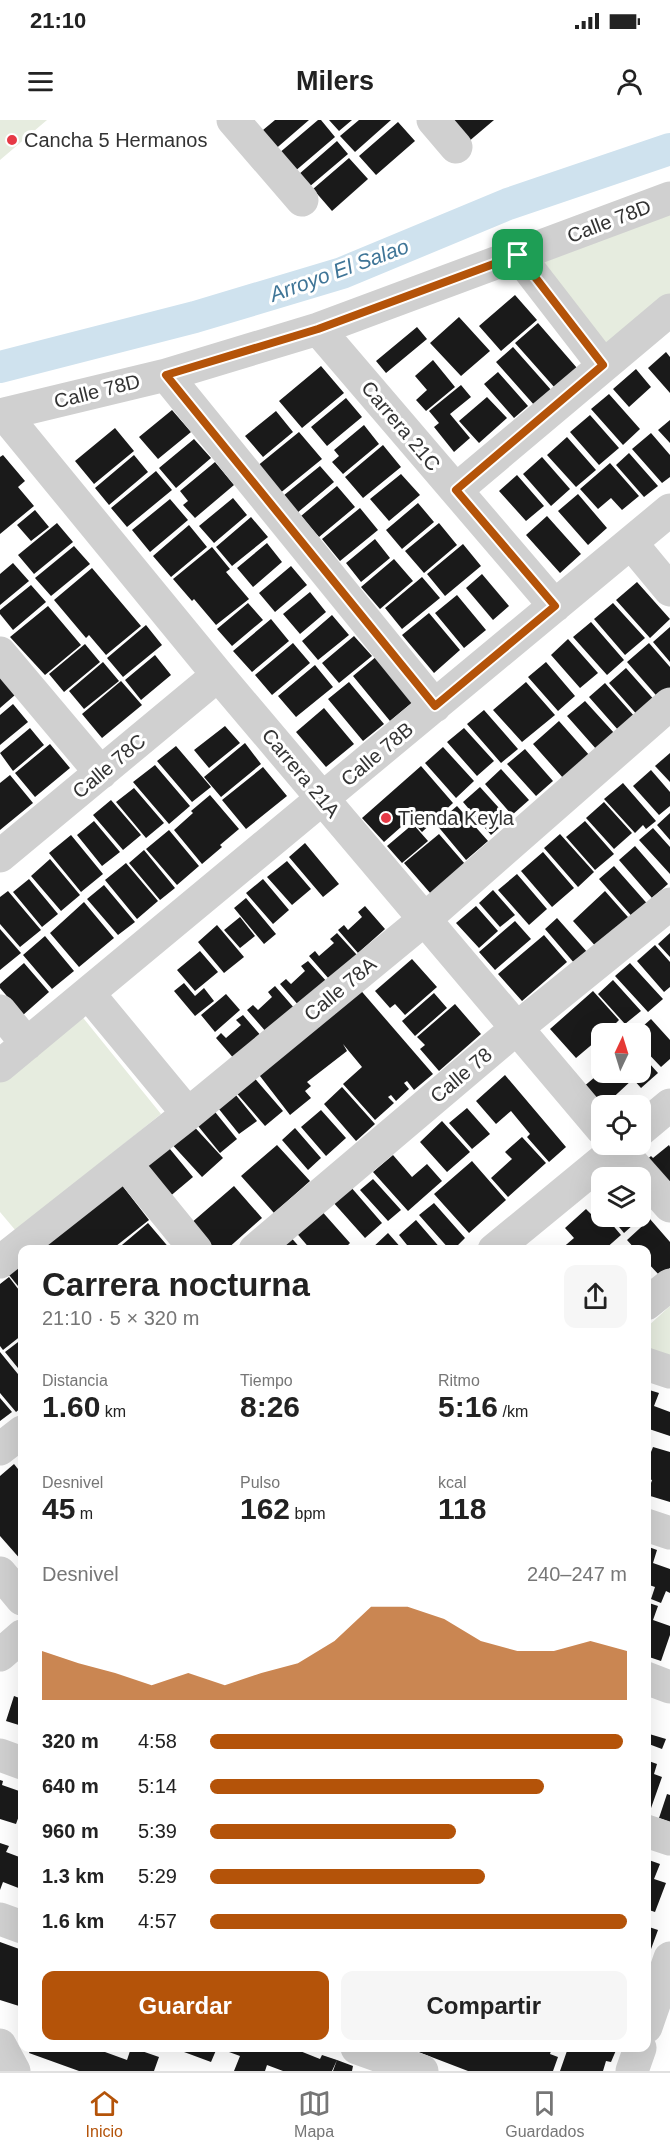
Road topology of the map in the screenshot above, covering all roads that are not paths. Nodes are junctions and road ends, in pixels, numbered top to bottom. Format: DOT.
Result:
graph roads {
  1 [pos="232,120"];
  2 [pos="433,120"];
  3 [pos="456,147"];
  4 [pos="670,198"];
  5 [pos="302,200"];
  6 [pos="518,255"];
  7 [pos="670,310"];
  8 [pos="318,329"];
  9 [pos="603,365"];
  10 [pos="166,375"];
  11 [pos="2,415"];
  12 [pos="456,490"];
  13 [pos="670,510"];
  14 [pos="631,543"];
  15 [pos="670,590"];
  16 [pos="555,606"];
  17 [pos="0,653"];
  18 [pos="218,675"];
  19 [pos="670,704"];
  20 [pos="435,706"];
  21 [pos="101,773"];
  22 [pos="323,799"];
  23 [pos="0,856"];
  24 [pos="670,904"];
  25 [pos="425,919"];
  26 [pos="88,993"];
  27 [pos="0,1011"];
  28 [pos="517,1028"];
  29 [pos="27,1044"];
  30 [pos="0,1066"];
  31 [pos="670,1105"];
  32 [pos="591,1109"];
  33 [pos="188,1114"];
  34 [pos="651,1118"];
  35 [pos="601,1155"];
  36 [pos="631,1155"];
  37 [pos="126,1164"];
  38 [pos="670,1206"];
  39 [pos="192,1245"];
  40 [pos="261,1245"];
  41 [pos="500,1245"];
  42 [pos="4,1251"];
  43 [pos="670,1285"];
  44 [pos="651,1300"];
  45 [pos="651,1366"];
  46 [pos="670,1372"];
  47 [pos="18,1435"];
  48 [pos="0,1449"];
  49 [pos="651,1527"];
  50 [pos="670,1533"];
  51 [pos="0,1573"];
  52 [pos="18,1594"];
  53 [pos="18,1639"];
  54 [pos="0,1655"];
  55 [pos="651,1680"];
  56 [pos="670,1687"];
  57 [pos="0,1755"];
  58 [pos="18,1762"];
  59 [pos="651,1833"];
  60 [pos="670,1839"];
  61 [pos="0,1919"];
  62 [pos="18,1926"];
  63 [pos="670,1958"];
  64 [pos="652,1994"];
  65 [pos="0,2045"];
  66 [pos="368,2052"];
  67 [pos="639,2052"];
  68 [pos="14,2071"];
  69 [pos="422,2071"];
  70 [pos="632,2071"];
  1 -- 5 [label="street"];
  2 -- 3 [label="street"];
  4 -- 6 [label="street, Calle 78D"];
  6 -- 8 [label="street, Calle 78D"];
  6 -- 9 [label="street"];
  7 -- 9 [label="street"];
  8 -- 10 [label="street, Calle 78D"];
  8 -- 12 [label="street, Carrera 21C"];
  9 -- 12 [label="street"];
  10 -- 11 [label="street, Calle 78D"];
  10 -- 20 [label="street"];
  11 -- 18 [label="street, Carrera 21A"];
  12 -- 16 [label="street, Carrera 21C"];
  13 -- 14 [label="street, Calle 78B"];
  14 -- 15 [label="street"];
  14 -- 16 [label="street, Calle 78B"];
  16 -- 20 [label="street, Calle 78B"];
  17 -- 21 [label="street"];
  18 -- 21 [label="street, Calle 78C"];
  18 -- 22 [label="street, Carrera 21A"];
  19 -- 25 [label="street, Calle 78A"];
  20 -- 22 [label="street, Calle 78B"];
  21 -- 23 [label="street, Calle 78C"];
  22 -- 25 [label="street, Carrera 21A"];
  22 -- 26 [label="street, Calle 78B"];
  24 -- 28 [label="street, Calle 78"];
  25 -- 28 [label="street, Carrera 21A"];
  25 -- 33 [label="street, Calle 78A"];
  26 -- 29 [label="street, Calle 78B"];
  26 -- 33 [label="street"];
  27 -- 29 [label="street"];
  28 -- 32 [label="street, Carrera 21A"];
  28 -- 40 [label="street, Calle 78"];
  29 -- 30 [label="street, Calle 78B"];
  31 -- 34 [label="street"];
  33 -- 37 [label="street, Calle 78A"];
  35 -- 41 [label="street"];
  36 -- 38 [label="street, Carrera 21A"];
  37 -- 39 [label="street"];
  37 -- 42 [label="street, Calle 78A"];
  43 -- 44 [label="street"];
  45 -- 46 [label="street"];
  47 -- 48 [label="street"];
  49 -- 50 [label="street"];
  51 -- 52 [label="street"];
  53 -- 54 [label="street"];
  55 -- 56 [label="street"];
  57 -- 58 [label="street"];
  59 -- 60 [label="street"];
  61 -- 62 [label="street"];
  63 -- 64 [label="street"];
  65 -- 68 [label="street"];
  66 -- 69 [label="street"];
  67 -- 70 [label="street"];
}
